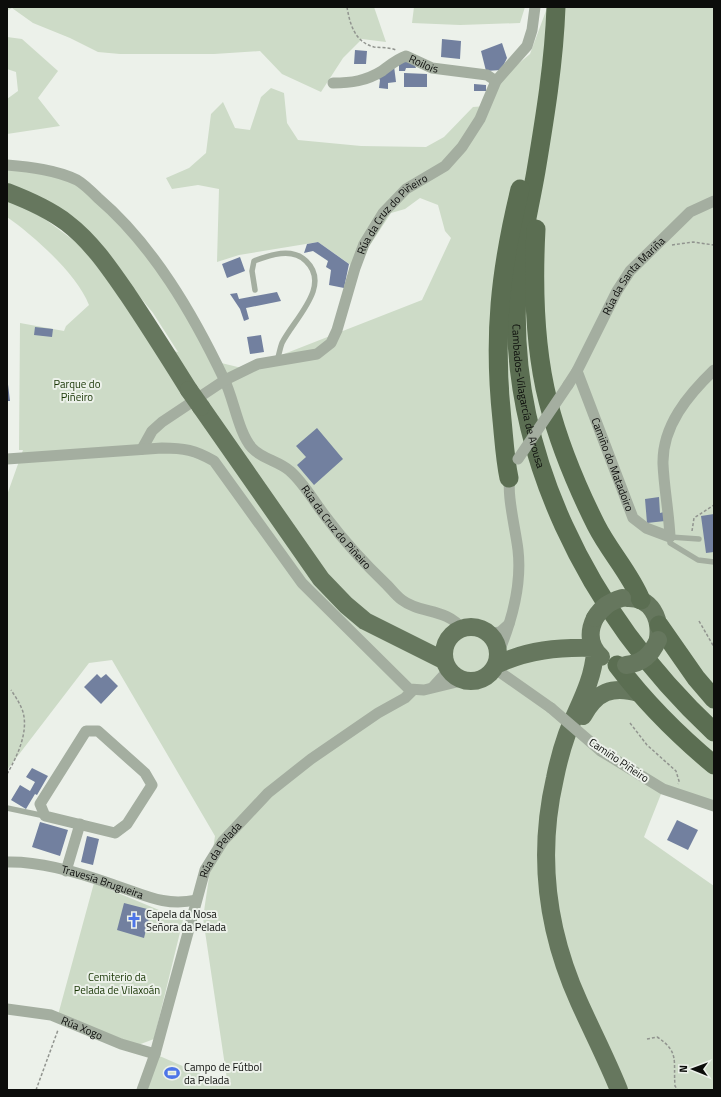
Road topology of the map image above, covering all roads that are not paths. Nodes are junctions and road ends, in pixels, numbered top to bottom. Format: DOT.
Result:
graph roads {
  1 [pos="535,7"];
  2 [pos="556,8"];
  3 [pos="552,65"];
  4 [pos="496,82"];
  5 [pos="333,83"];
  6 [pos="7,165"];
  7 [pos="7,192"];
  8 [pos="714,201"];
  9 [pos="255,290"];
  10 [pos="277,361"];
  11 [pos="714,370"];
  12 [pos="577,371"];
  13 [pos="225,380"];
  14 [pos="142,449"];
  15 [pos="7,459"];
  16 [pos="509,478"];
  17 [pos="670,537"];
  18 [pos="695,539"];
  19 [pos="714,562"];
  20 [pos="641,600"];
  21 [pos="593,622"];
  22 [pos="510,624"];
  23 [pos="659,633"];
  24 [pos="455,634"];
  25 [pos="397,637"];
  26 [pos="564,647"];
  27 [pos="594,650"];
  28 [pos="495,652"];
  29 [pos="446,663"];
  30 [pos="619,665"];
  31 [pos="465,680"];
  32 [pos="433,687"];
  33 [pos="413,690"];
  34 [pos="586,693"];
  35 [pos="639,693"];
  36 [pos="714,699"];
  37 [pos="714,732"];
  38 [pos="714,765"];
  39 [pos="549,805"];
  40 [pos="714,806"];
  41 [pos="7,808"];
  42 [pos="45,816"];
  43 [pos="80,824"];
  44 [pos="7,856"];
  45 [pos="7,862"];
  46 [pos="21,862"];
  47 [pos="66,871"];
  48 [pos="196,900"];
  49 [pos="7,1009"];
  50 [pos="155,1054"];
  51 [pos="142,1090"];
  52 [pos="619,1090"];
  1 -- 4 [label="street, Rúa da Cruz do Piñeiro"];
  2 -- 3 [label="highway, Cambados-Vilagarcía de Arousa"];
  3 -- 16 [label="highway"];
  3 -- 20 [label="highway"];
  3 -- 37 [label="highway, Cambados-Vilagarcía de Arousa"];
  4 -- 5 [label="street, Roilois"];
  4 -- 10 [label="street, Rúa da Cruz do Piñeiro"];
  6 -- 13 [label="street, Rúa da Cruz do Piñeiro"];
  7 -- 25 [label="main road, bridge"];
  8 -- 12 [label="street, Rúa da Santa Mariña"];
  9 -- 10 [label="lane"];
  10 -- 13 [label="street, Rúa da Cruz do Piñeiro"];
  11 -- 17 [label="street"];
  12 -- 16 [label="street, Rúa da Santa Mariña, bridge"];
  12 -- 17 [label="street, Camiño do Matadoiro"];
  13 -- 14 [label="street, Rúa da Cruz do Piñeiro"];
  13 -- 24 [label="street, Rúa da Cruz do Piñeiro"];
  14 -- 15 [label="street"];
  14 -- 33 [label="street"];
  16 -- 22 [label="street"];
  17 -- 18 [label="lane"];
  17 -- 19 [label="lane"];
  20 -- 21 [label="main road, bridge"];
  20 -- 23 [label="main road"];
  21 -- 26 [label="main road"];
  21 -- 27 [label="main road"];
  22 -- 28 [label="street"];
  22 -- 28 [label="street"];
  23 -- 30 [label="main road, bridge"];
  23 -- 36 [label="highway"];
  24 -- 25 [label="main road"];
  24 -- 28 [label="main road"];
  24 -- 29 [label="main road"];
  25 -- 29 [label="main road"];
  26 -- 27 [label="main road"];
  26 -- 28 [label="main road"];
  27 -- 30 [label="main road"];
  27 -- 34 [label="main road"];
  28 -- 31 [label="main road"];
  28 -- 40 [label="street, Camiño Piñeiro, bridge"];
  29 -- 31 [label="main road"];
  29 -- 32 [label="street"];
  30 -- 34 [label="main road"];
  30 -- 35 [label="highway"];
  31 -- 32 [label="street"];
  32 -- 33 [label="street"];
  33 -- 48 [label="street, Rúa da Pelada"];
  34 -- 39 [label="main road"];
  35 -- 38 [label="highway"];
  35 -- 39 [label="main road"];
  39 -- 52 [label="main road"];
  41 -- 42 [label="lane"];
  42 -- 43 [label="street"];
  42 -- 43 [label="street"];
  43 -- 47 [label="street"];
  44 -- 46 [label="lane"];
  45 -- 46 [label="street, Travesía Brugueira"];
  46 -- 47 [label="street, Travesía Brugueira"];
  47 -- 48 [label="street, Travesía Brugueira"];
  48 -- 50 [label="street, Rúa da Pelada"];
  49 -- 50 [label="street, Rúa Xogo"];
  50 -- 51 [label="street, Rúa da Pelada"];
}
